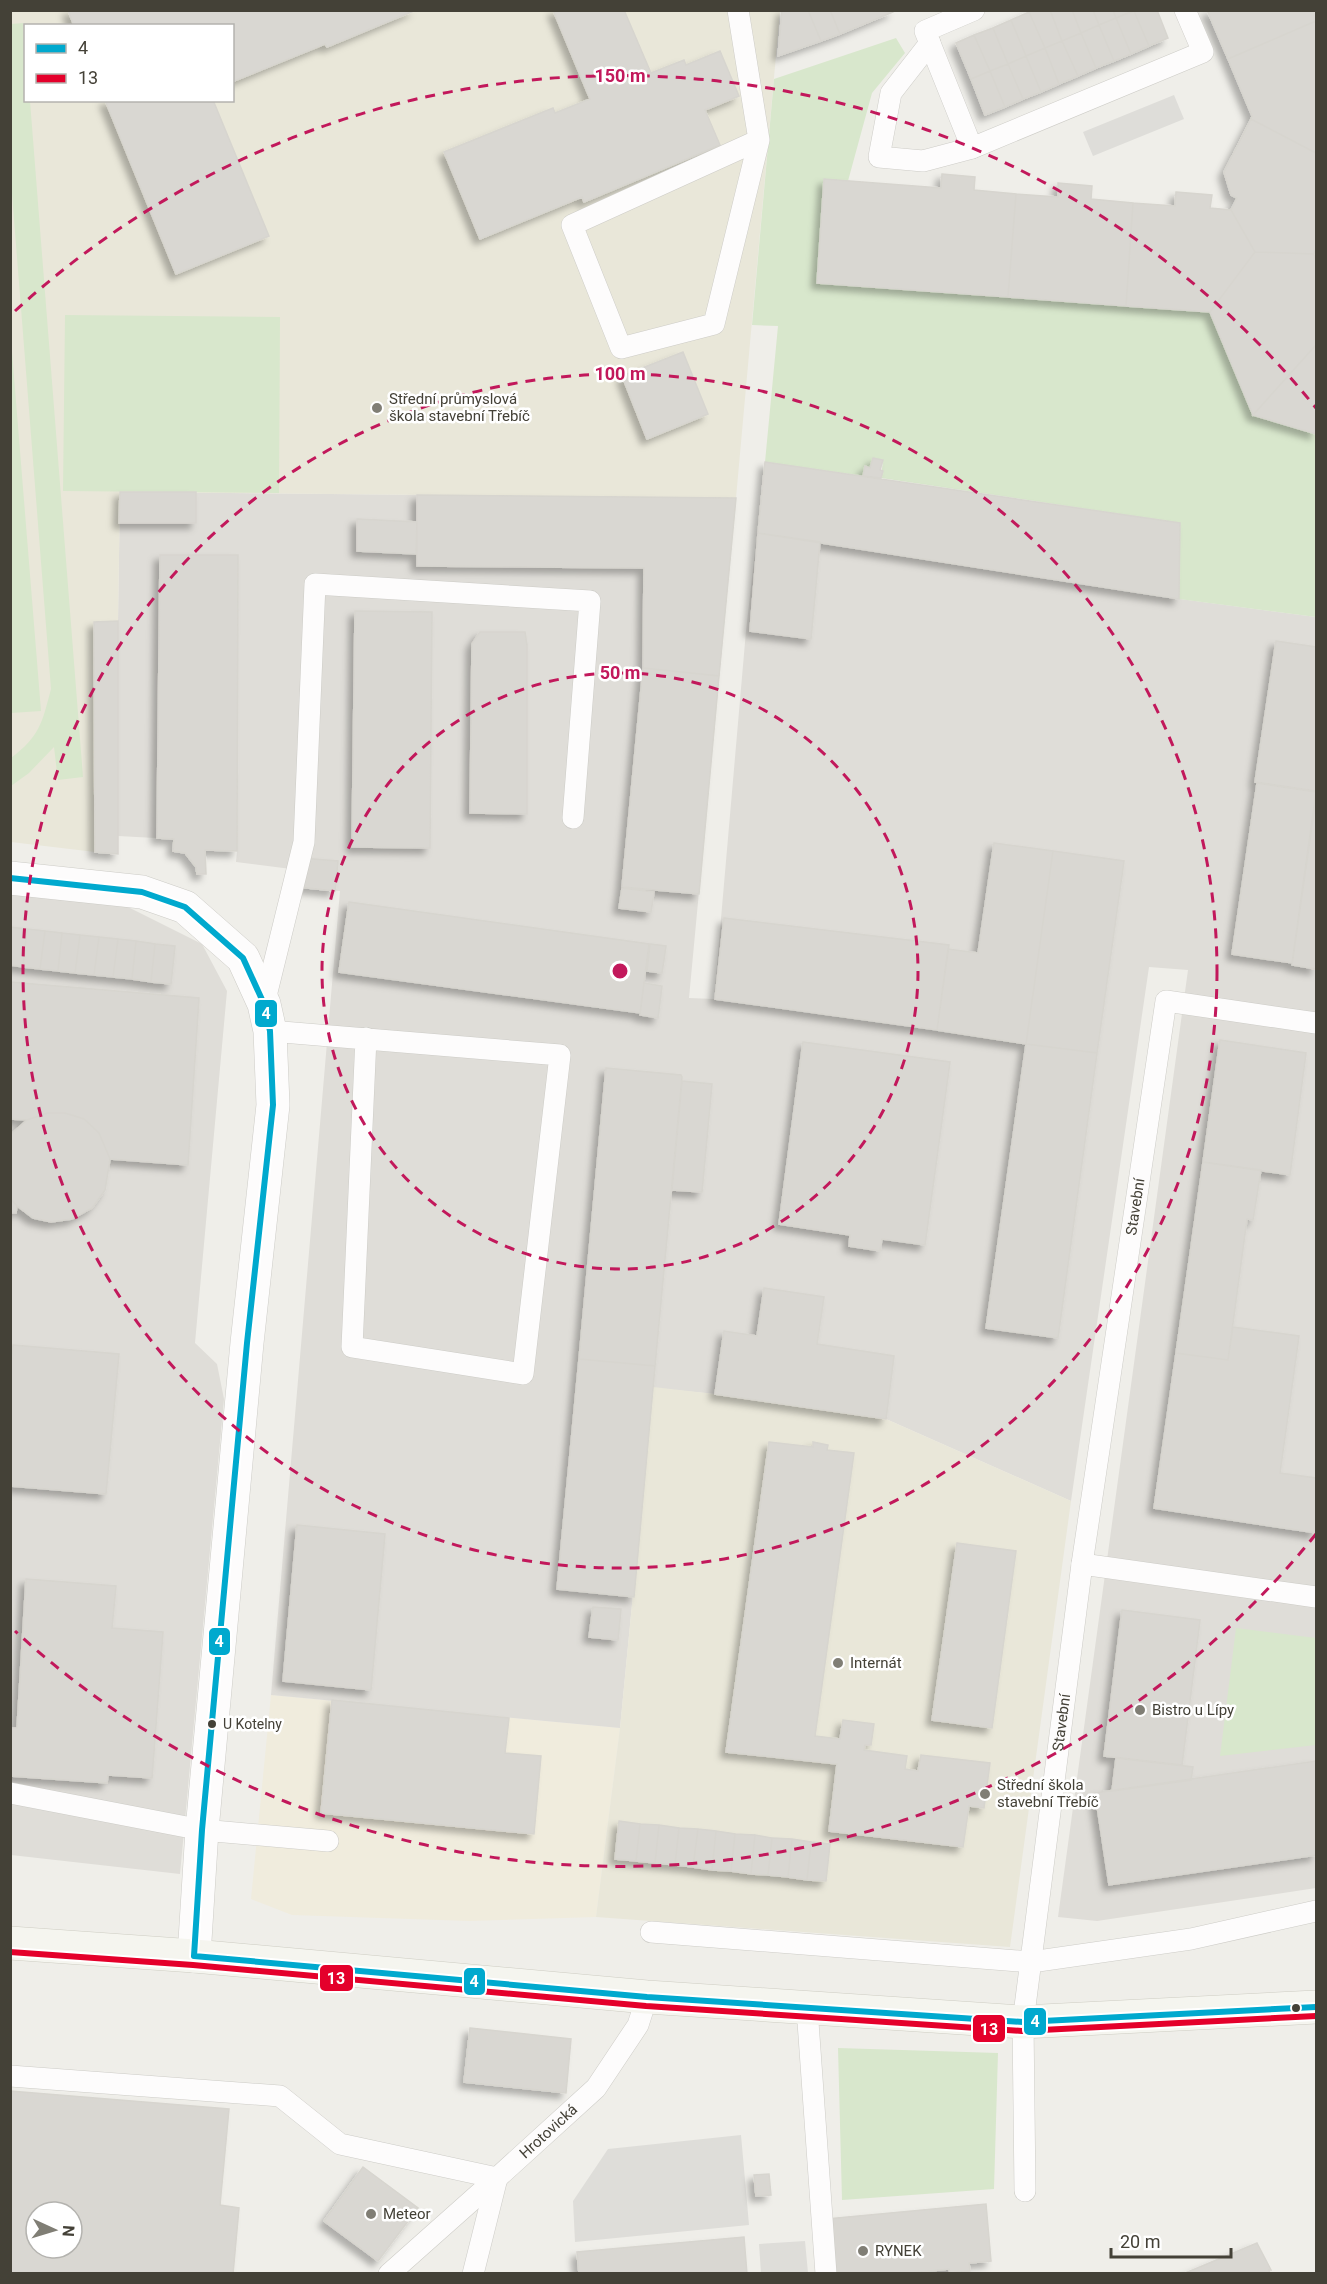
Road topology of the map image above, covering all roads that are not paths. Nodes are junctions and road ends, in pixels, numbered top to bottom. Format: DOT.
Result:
graph roads {
  1 [pos="738,10"];
  2 [pos="974,10"];
  3 [pos="1185,10"];
  4 [pos="930,43"];
  5 [pos="759,140"];
  6 [pos="972,148"];
  7 [pos="573,818"];
  8 [pos="10,878"];
  9 [pos="267,1017"];
  10 [pos="1317,1023"];
  11 [pos="366,1038"];
  12 [pos="1082,1564"];
  13 [pos="1317,1597"];
  14 [pos="10,1793"];
  15 [pos="202,1830"];
  16 [pos="328,1841"];
  17 [pos="1317,1911"];
  18 [pos="651,1932"];
  19 [pos="10,1943"];
  20 [pos="194,1956"];
  21 [pos="1030,1962"];
  22 [pos="647,1997"];
  23 [pos="1317,2007"];
  24 [pos="807,2008"];
  25 [pos="1023,2022"];
  26 [pos="10,2076"];
  27 [pos="497,2178"];
  28 [pos="1024,2191"];
  29 [pos="388,2274"];
  30 [pos="473,2274"];
  31 [pos="826,2274"];
  1 -- 5 [label="lane"];
  2 -- 4 [label="lane"];
  3 -- 6 [label="lane"];
  4 -- 6 [label="lane"];
  4 -- 6 [label="lane"];
  5 -- 5 [label="lane"];
  7 -- 9 [label="lane"];
  8 -- 9 [label="street"];
  9 -- 11 [label="lane"];
  9 -- 15 [label="street"];
  10 -- 12 [label="lane, Stavební"];
  11 -- 11 [label="lane"];
  12 -- 13 [label="lane"];
  12 -- 21 [label="lane, Stavební"];
  14 -- 15 [label="lane"];
  15 -- 16 [label="lane"];
  15 -- 20 [label="street"];
  17 -- 21 [label="lane"];
  18 -- 21 [label="lane"];
  19 -- 20 [label="main road"];
  20 -- 22 [label="main road"];
  21 -- 25 [label="lane, Stavební"];
  22 -- 24 [label="main road"];
  22 -- 27 [label="lane, Hrotovická"];
  23 -- 25 [label="main road"];
  24 -- 25 [label="main road"];
  24 -- 31 [label="lane"];
  25 -- 28 [label="lane"];
  26 -- 27 [label="lane"];
  27 -- 29 [label="lane, Hrotovická"];
  27 -- 30 [label="lane"];
}
